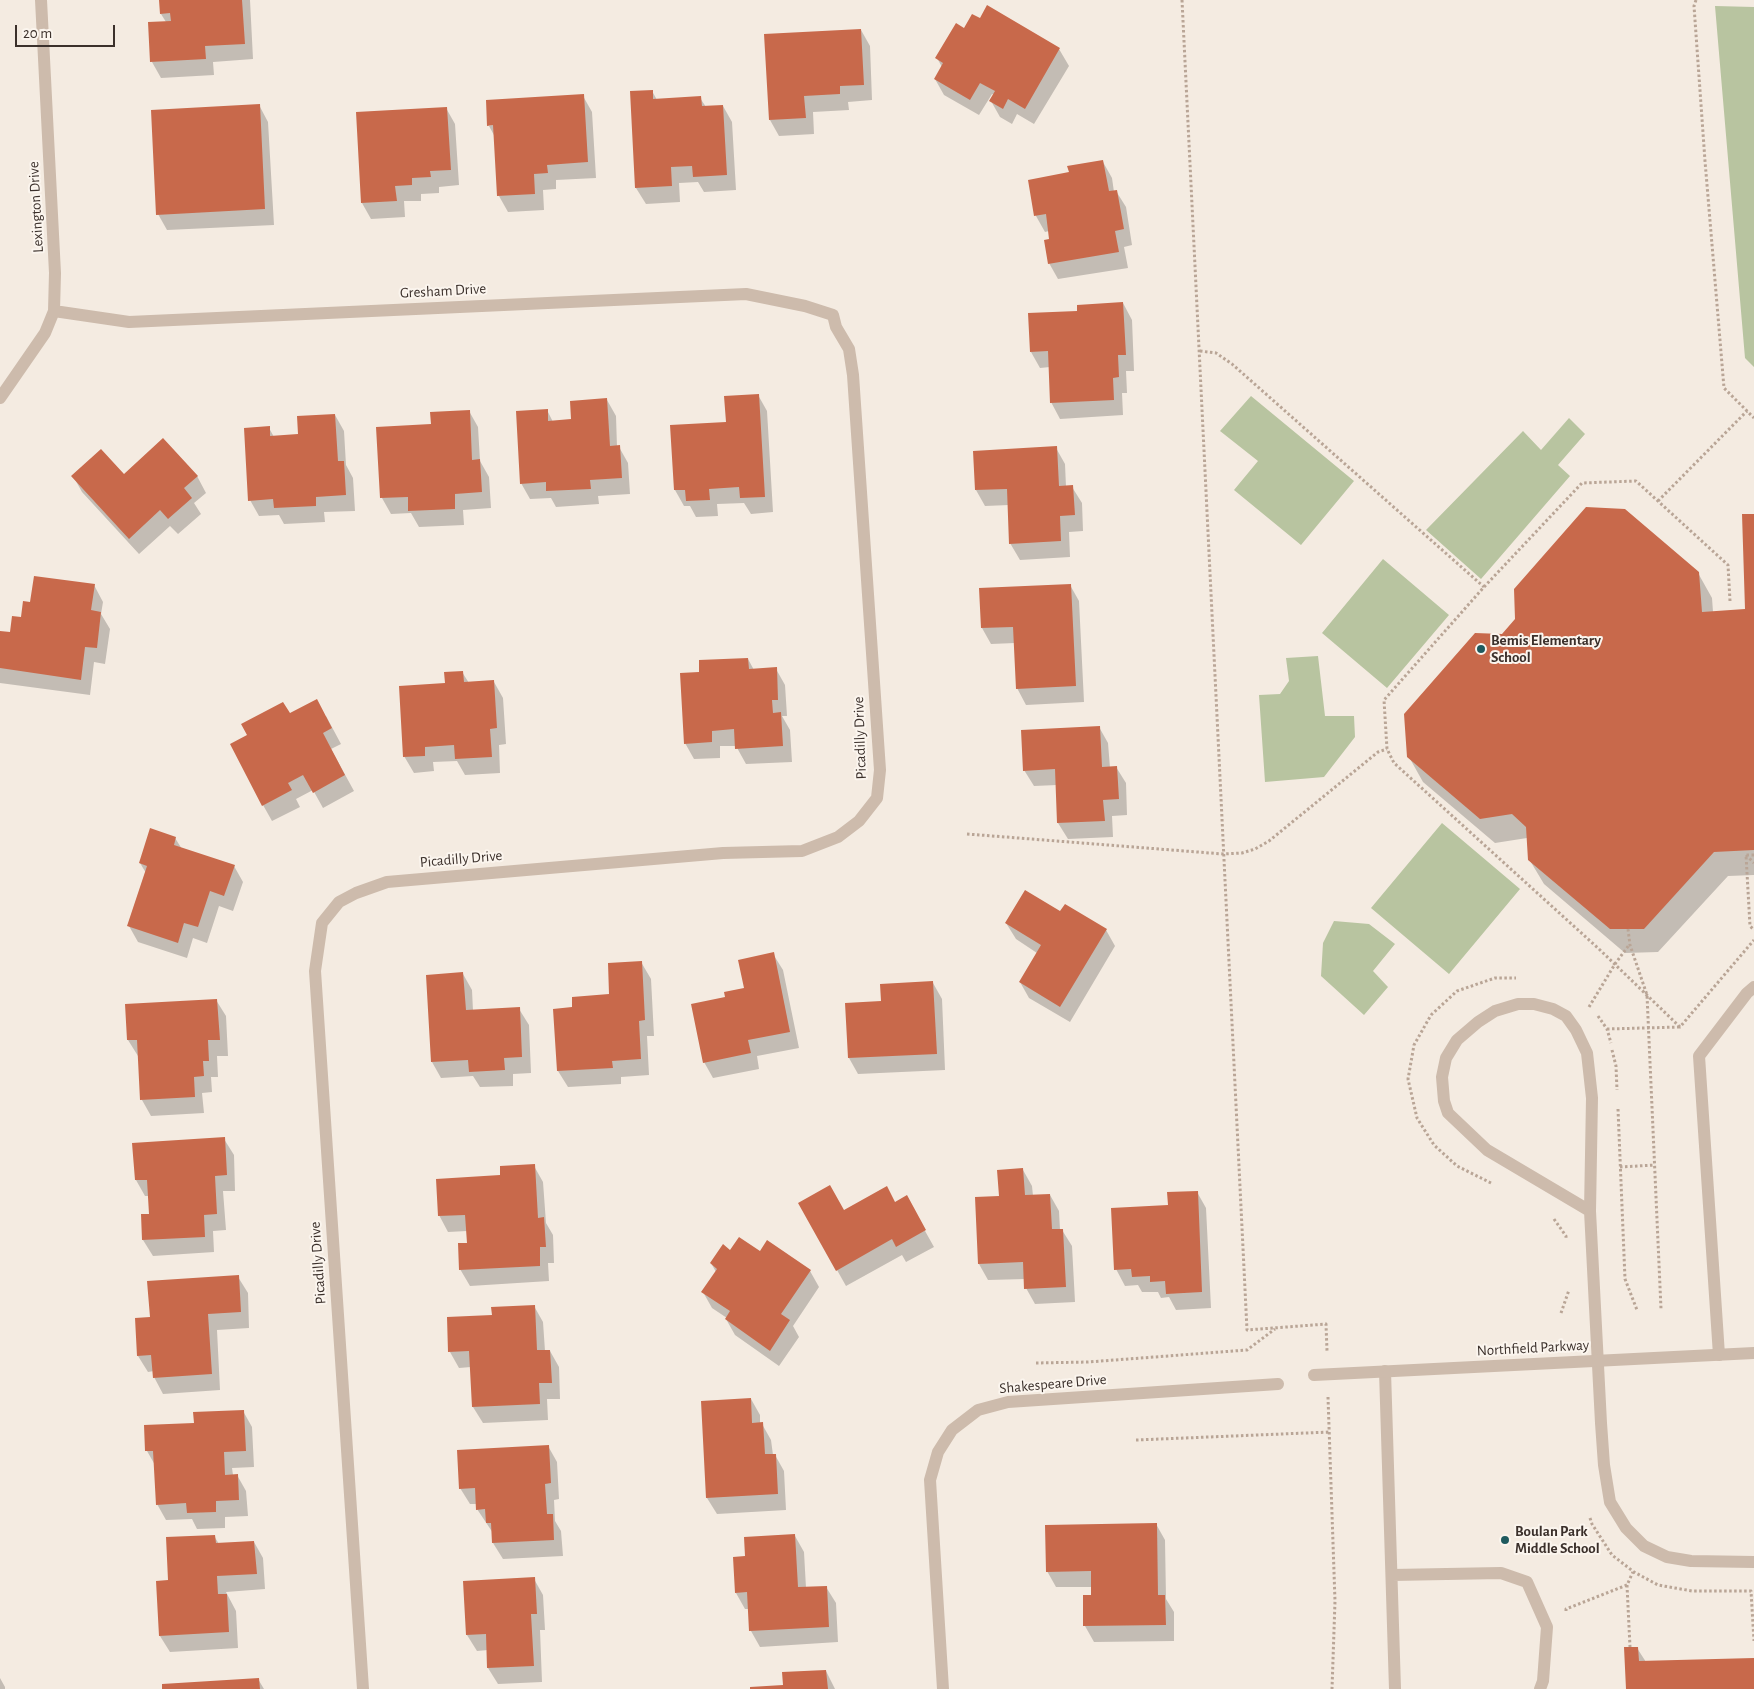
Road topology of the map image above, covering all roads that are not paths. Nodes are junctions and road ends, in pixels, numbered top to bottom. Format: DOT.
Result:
graph roads {
  1 [pos="41,0"];
  2 [pos="54,311"];
  3 [pos="833,315"];
  4 [pos="0,398"];
  5 [pos="1754,987"];
  6 [pos="1590,1211"];
  7 [pos="1754,1353"];
  8 [pos="1719,1355"];
  9 [pos="1599,1361"];
  10 [pos="1385,1372"];
  11 [pos="1314,1375"];
  12 [pos="1278,1384"];
  13 [pos="1754,1562"];
  14 [pos="1392,1575"];
  15 [pos="363,1689"];
  16 [pos="943,1689"];
  17 [pos="1395,1689"];
  18 [pos="1540,1689"];
  1 -- 2 [label="street, Lexington Drive"];
  2 -- 3 [label="street, Gresham Drive"];
  2 -- 4 [label="street, Lexington Drive"];
  3 -- 15 [label="street, Picadilly Drive"];
  5 -- 8 [label="street"];
  6 -- 6 [label="street"];
  6 -- 9 [label="street"];
  7 -- 8 [label="street, Northfield Parkway"];
  8 -- 9 [label="street, Northfield Parkway"];
  9 -- 10 [label="street, Northfield Parkway"];
  9 -- 13 [label="street"];
  10 -- 11 [label="street, Northfield Parkway"];
  10 -- 14 [label="street"];
  12 -- 16 [label="street, Shakespeare Drive"];
  14 -- 17 [label="street"];
  14 -- 18 [label="street"];
}
